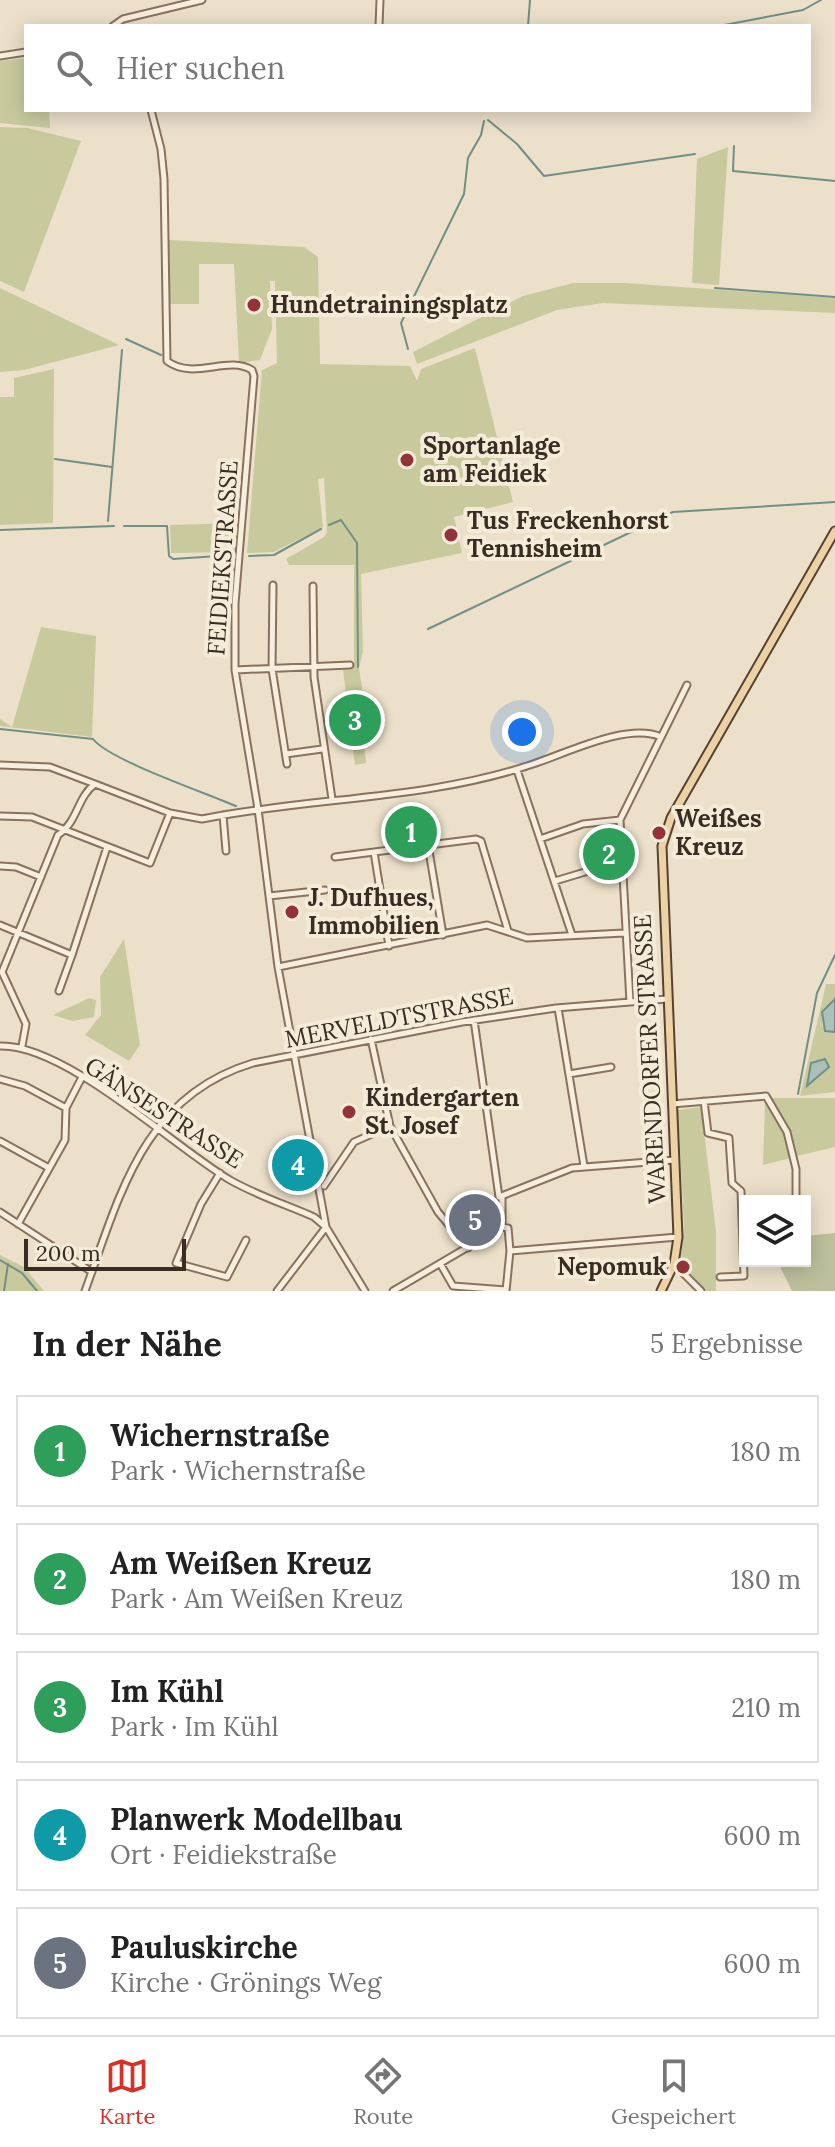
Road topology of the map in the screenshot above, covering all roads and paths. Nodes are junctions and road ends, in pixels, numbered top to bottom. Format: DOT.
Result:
graph roads {
  1 [pos="202,0"];
  2 [pos="380,0"];
  3 [pos="116,24"];
  4 [pos="379,24"];
  5 [pos="24,52"];
  6 [pos="0,56"];
  7 [pos="152,112"];
  8 [pos="835,531"];
  9 [pos="273,585"];
  10 [pos="313,586"];
  11 [pos="350,665"];
  12 [pos="315,667"];
  13 [pos="272,669"];
  14 [pos="235,670"];
  15 [pos="687,685"];
  16 [pos="661,737"];
  17 [pos="322,749"];
  18 [pos="286,754"];
  19 [pos="287,764"];
  20 [pos="0,765"];
  21 [pos="517,770"];
  22 [pos="95,784"];
  23 [pos="332,799"];
  24 [pos="258,809"];
  25 [pos="170,813"];
  26 [pos="223,815"];
  27 [pos="0,816"];
  28 [pos="620,820"];
  29 [pos="66,830"];
  30 [pos="540,839"];
  31 [pos="428,845"];
  32 [pos="107,847"];
  33 [pos="226,851"];
  34 [pos="374,852"];
  35 [pos="335,857"];
  36 [pos="0,866"];
  37 [pos="585,872"];
  38 [pos="41,877"];
  39 [pos="555,881"];
  40 [pos="325,890"];
  41 [pos="269,896"];
  42 [pos="0,925"];
  43 [pos="508,931"];
  44 [pos="18,933"];
  45 [pos="624,933"];
  46 [pos="443,935"];
  47 [pos="572,935"];
  48 [pos="389,946"];
  49 [pos="72,955"];
  50 [pos="278,967"];
  51 [pos="59,991"];
  52 [pos="667,999"];
  53 [pos="630,1002"];
  54 [pos="558,1008"];
  55 [pos="474,1020"];
  56 [pos="371,1039"];
  57 [pos="0,1046"];
  58 [pos="22,1046"];
  59 [pos="294,1055"];
  60 [pos="611,1067"];
  61 [pos="569,1074"];
  62 [pos="0,1079"];
  63 [pos="81,1079"];
  64 [pos="704,1101"];
  65 [pos="672,1104"];
  66 [pos="66,1108"];
  67 [pos="157,1125"];
  68 [pos="390,1126"];
  69 [pos="0,1141"];
  70 [pos="674,1160"];
  71 [pos="584,1166"];
  72 [pos="49,1168"];
  73 [pos="220,1173"];
  74 [pos="324,1186"];
  75 [pos="796,1195"];
  76 [pos="504,1197"];
  77 [pos="0,1212"];
  78 [pos="18,1224"];
  79 [pos="326,1227"];
  80 [pos="505,1228"];
  81 [pos="678,1237"];
  82 [pos="246,1240"];
  83 [pos="468,1248"];
  84 [pos="510,1251"];
  85 [pos="674,1264"];
  86 [pos="441,1265"];
  87 [pos="92,1272"];
  88 [pos="720,1277"];
  89 [pos="411,1287"];
  90 [pos="506,1290"];
  91 [pos="85,1291"];
  92 [pos="277,1291"];
  93 [pos="365,1291"];
  94 [pos="393,1291"];
  95 [pos="661,1291"];
  96 [pos="701,1291"];
  1 -- 3 [label="street"];
  2 -- 4 [label="street"];
  5 -- 6 [label="street"];
  7 -- 14 [label="street, FEIDIEKSTRASSE"];
  8 -- 52 [label="main road, WARENDORFER STRASSE"];
  9 -- 13 [label="street"];
  10 -- 12 [label="street"];
  11 -- 12 [label="street"];
  12 -- 13 [label="street"];
  12 -- 17 [label="street"];
  13 -- 14 [label="street"];
  13 -- 18 [label="street"];
  14 -- 24 [label="street, FEIDIEKSTRASSE"];
  15 -- 16 [label="street"];
  16 -- 21 [label="street"];
  16 -- 28 [label="street"];
  17 -- 18 [label="street"];
  17 -- 23 [label="street"];
  18 -- 19 [label="street"];
  20 -- 22 [label="street"];
  21 -- 23 [label="street"];
  21 -- 30 [label="street"];
  22 -- 25 [label="street"];
  22 -- 29 [label="street"];
  23 -- 24 [label="street"];
  24 -- 26 [label="street"];
  24 -- 41 [label="street, FEIDIEKSTRASSE"];
  25 -- 26 [label="street"];
  25 -- 32 [label="street"];
  26 -- 33 [label="street"];
  27 -- 29 [label="street"];
  28 -- 30 [label="street"];
  28 -- 45 [label="street"];
  29 -- 32 [label="street"];
  29 -- 38 [label="street"];
  30 -- 39 [label="street"];
  31 -- 34 [label="street"];
  31 -- 43 [label="street"];
  31 -- 46 [label="street"];
  32 -- 49 [label="street"];
  34 -- 35 [label="street"];
  34 -- 48 [label="street"];
  36 -- 38 [label="street"];
  37 -- 39 [label="street"];
  38 -- 44 [label="street"];
  39 -- 47 [label="street"];
  40 -- 41 [label="street"];
  41 -- 50 [label="street, FEIDIEKSTRASSE"];
  42 -- 44 [label="street"];
  43 -- 46 [label="street"];
  43 -- 47 [label="street"];
  44 -- 49 [label="street"];
  44 -- 58 [label="street"];
  45 -- 47 [label="street"];
  45 -- 53 [label="street"];
  46 -- 48 [label="street"];
  48 -- 50 [label="street"];
  49 -- 51 [label="street"];
  50 -- 59 [label="street, FEIDIEKSTRASSE"];
  52 -- 53 [label="street, MERVELDTSTRASSE"];
  52 -- 65 [label="main road, WARENDORFER STRASSE"];
  53 -- 54 [label="street, MERVELDTSTRASSE"];
  54 -- 55 [label="street, MERVELDTSTRASSE"];
  54 -- 61 [label="street"];
  55 -- 56 [label="street, MERVELDTSTRASSE"];
  55 -- 76 [label="street"];
  56 -- 59 [label="street, MERVELDTSTRASSE"];
  56 -- 68 [label="street"];
  57 -- 58 [label="street, GÄNSESTRASSE"];
  58 -- 63 [label="street, GÄNSESTRASSE"];
  59 -- 67 [label="street, MERVELDTSTRASSE"];
  59 -- 79 [label="street, FEIDIEKSTRASSE"];
  60 -- 61 [label="street"];
  61 -- 71 [label="street"];
  62 -- 66 [label="street"];
  63 -- 66 [label="street"];
  63 -- 67 [label="street, GÄNSESTRASSE"];
  64 -- 65 [label="street"];
  64 -- 75 [label="street"];
  64 -- 88 [label="street"];
  65 -- 70 [label="main road, WARENDORFER STRASSE"];
  66 -- 72 [label="street"];
  67 -- 73 [label="street, GÄNSESTRASSE"];
  67 -- 87 [label="street, MERVELDTSTRASSE"];
  68 -- 74 [label="street"];
  68 -- 83 [label="street"];
  69 -- 72 [label="street"];
  70 -- 71 [label="street"];
  70 -- 81 [label="main road, WARENDORFER STRASSE"];
  71 -- 76 [label="street"];
  72 -- 78 [label="street"];
  73 -- 79 [label="street, GÄNSESTRASSE"];
  73 -- 82 [label="street"];
  76 -- 80 [label="street"];
  77 -- 78 [label="street"];
  78 -- 87 [label="street"];
  79 -- 92 [label="street"];
  79 -- 93 [label="street, GÄNSESTRASSE"];
  80 -- 83 [label="street"];
  80 -- 84 [label="street"];
  81 -- 84 [label="street"];
  81 -- 85 [label="main road, WARENDORFER STRASSE"];
  83 -- 86 [label="street"];
  84 -- 90 [label="street"];
  85 -- 95 [label="main road, WARENDORFER STRASSE"];
  85 -- 96 [label="street"];
  86 -- 89 [label="street"];
  86 -- 90 [label="street"];
  87 -- 91 [label="street, MERVELDTSTRASSE"];
  89 -- 94 [label="street"];
}
